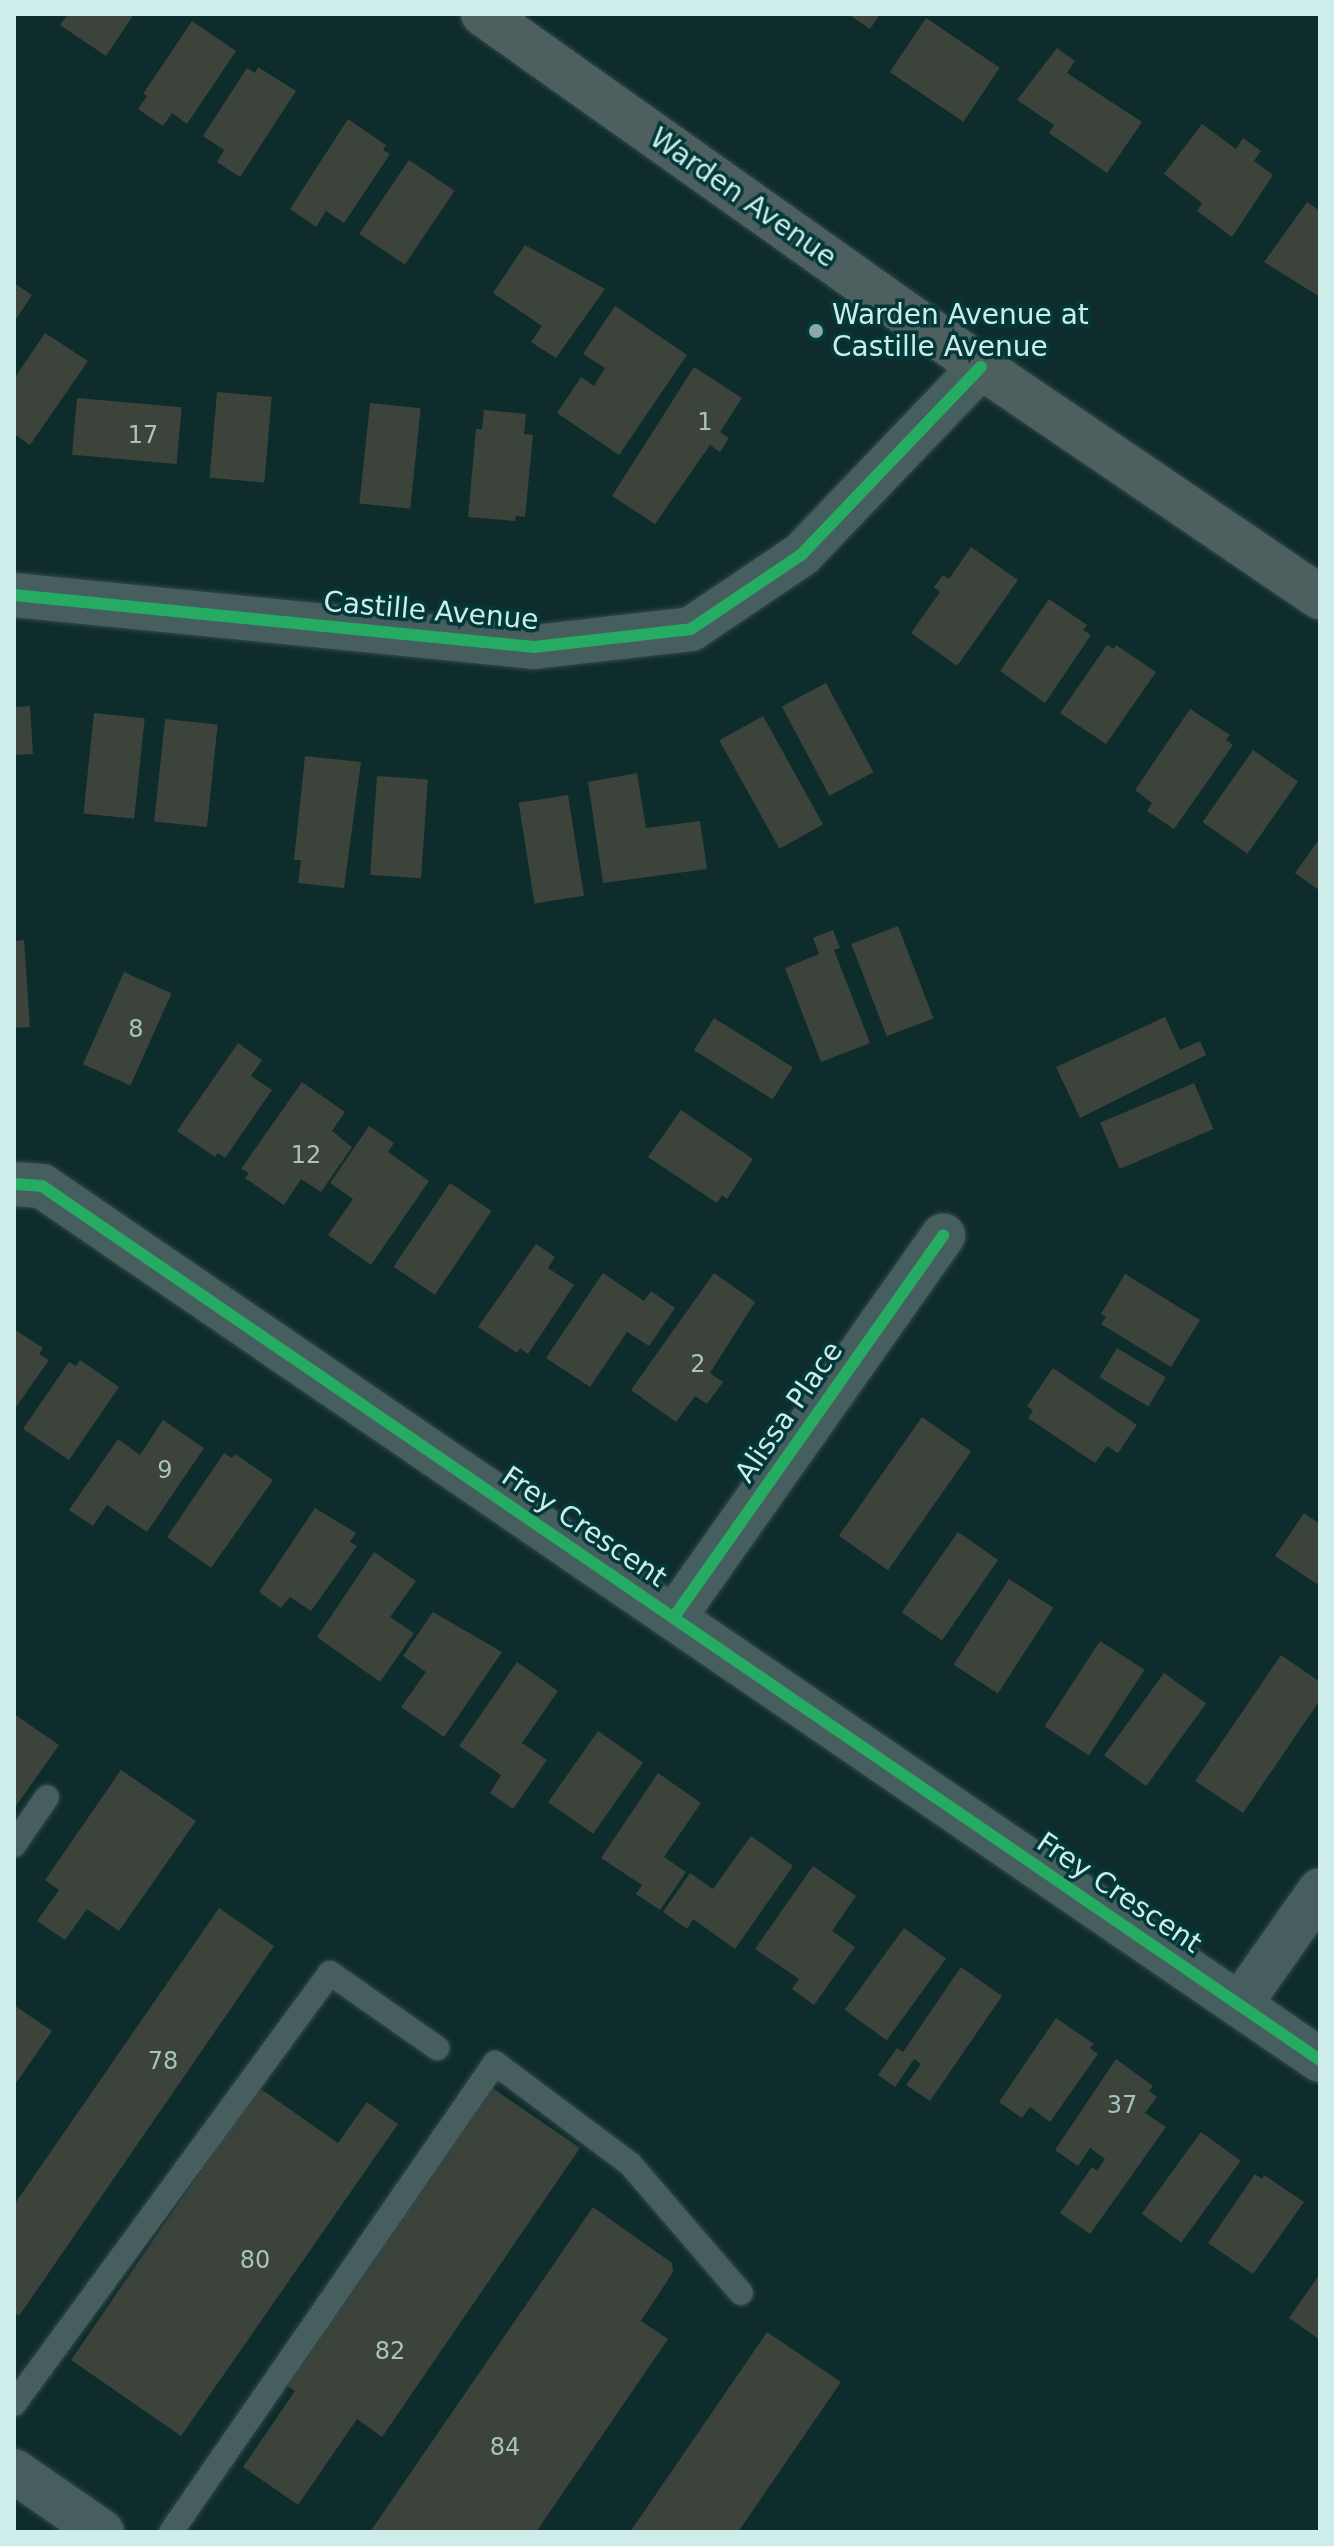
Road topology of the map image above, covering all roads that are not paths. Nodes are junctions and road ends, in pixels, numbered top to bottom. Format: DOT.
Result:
graph roads {
  1 [pos="483,14"];
  2 [pos="981,367"];
  3 [pos="16,592"];
  4 [pos="1320,597"];
  5 [pos="14,1184"];
  6 [pos="943,1235"];
  7 [pos="674,1617"];
  8 [pos="47,1797"];
  9 [pos="14,1845"];
  10 [pos="1320,1890"];
  11 [pos="1240,2004"];
  12 [pos="437,2048"];
  13 [pos="1320,2060"];
  14 [pos="741,2293"];
  15 [pos="14,2404"];
  16 [pos="14,2471"];
  17 [pos="102,2532"];
  18 [pos="171,2532"];
  1 -- 2 [label="main road, Warden Avenue"];
  2 -- 3 [label="street, Castille Avenue"];
  2 -- 4 [label="main road, Warden Avenue"];
  5 -- 7 [label="street, Frey Crescent"];
  6 -- 7 [label="street, Alissa Place"];
  7 -- 11 [label="street, Frey Crescent"];
  8 -- 9 [label="lane"];
  10 -- 11 [label="street"];
  11 -- 13 [label="street, Frey Crescent"];
  12 -- 15 [label="lane"];
  14 -- 18 [label="lane"];
  16 -- 17 [label="street"];
}
